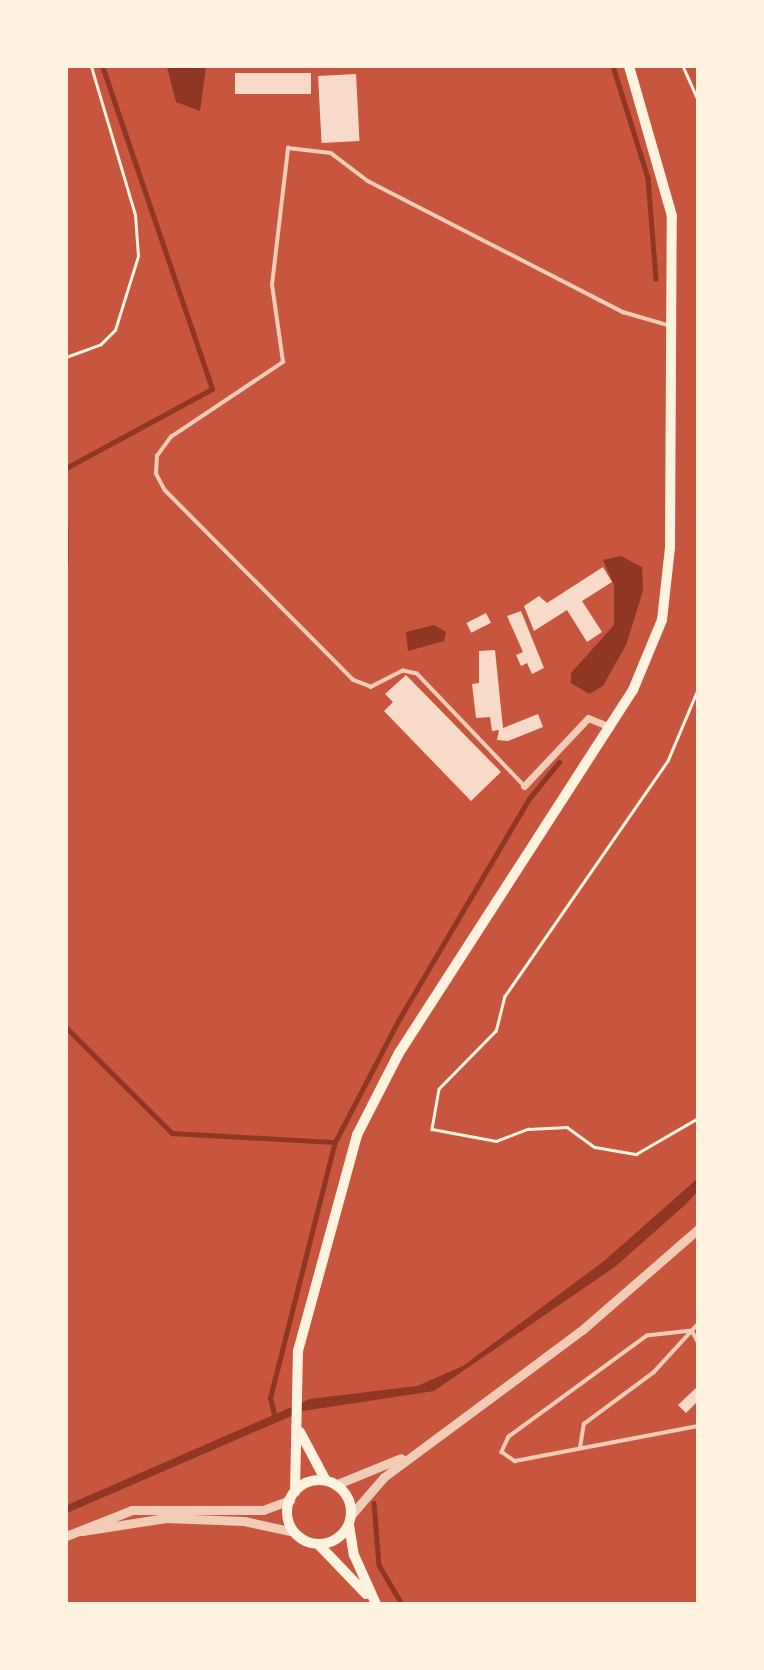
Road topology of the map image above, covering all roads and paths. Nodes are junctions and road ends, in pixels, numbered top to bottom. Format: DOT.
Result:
graph roads {
  1 [pos="91,66"];
  2 [pos="629,66"];
  3 [pos="683,66"];
  4 [pos="698,100"];
  5 [pos="673,327"];
  6 [pos="66,357"];
  7 [pos="698,690"];
  8 [pos="610,727"];
  9 [pos="524,786"];
  10 [pos="698,1118"];
  11 [pos="698,1229"];
  12 [pos="698,1324"];
  13 [pos="692,1331"];
  14 [pos="698,1343"];
  15 [pos="297,1423"];
  16 [pos="698,1426"];
  17 [pos="421,1447"];
  18 [pos="580,1448"];
  19 [pos="331,1483"];
  20 [pos="292,1496"];
  21 [pos="350,1520"];
  22 [pos="294,1532"];
  23 [pos="68,1535"];
  24 [pos="318,1544"];
  25 [pos="374,1604"];
  1 -- 6 [label="path"];
  2 -- 5 [label="main road"];
  3 -- 4 [label="path"];
  5 -- 8 [label="main road"];
  5 -- 9 [label="lane"];
  7 -- 10 [label="path"];
  8 -- 9 [label="street"];
  8 -- 15 [label="main road"];
  11 -- 17 [label="street"];
  12 -- 13 [label="lane"];
  13 -- 14 [label="lane"];
  13 -- 18 [label="lane"];
  13 -- 18 [label="lane"];
  15 -- 19 [label="main road"];
  15 -- 20 [label="main road"];
  16 -- 18 [label="lane"];
  17 -- 19 [label="street"];
  17 -- 21 [label="street"];
  19 -- 20 [label="main road"];
  19 -- 21 [label="main road"];
  20 -- 22 [label="main road"];
  20 -- 23 [label="street"];
  21 -- 24 [label="main road"];
  21 -- 25 [label="main road"];
  22 -- 23 [label="street"];
  22 -- 24 [label="main road"];
  24 -- 25 [label="main road"];
}
